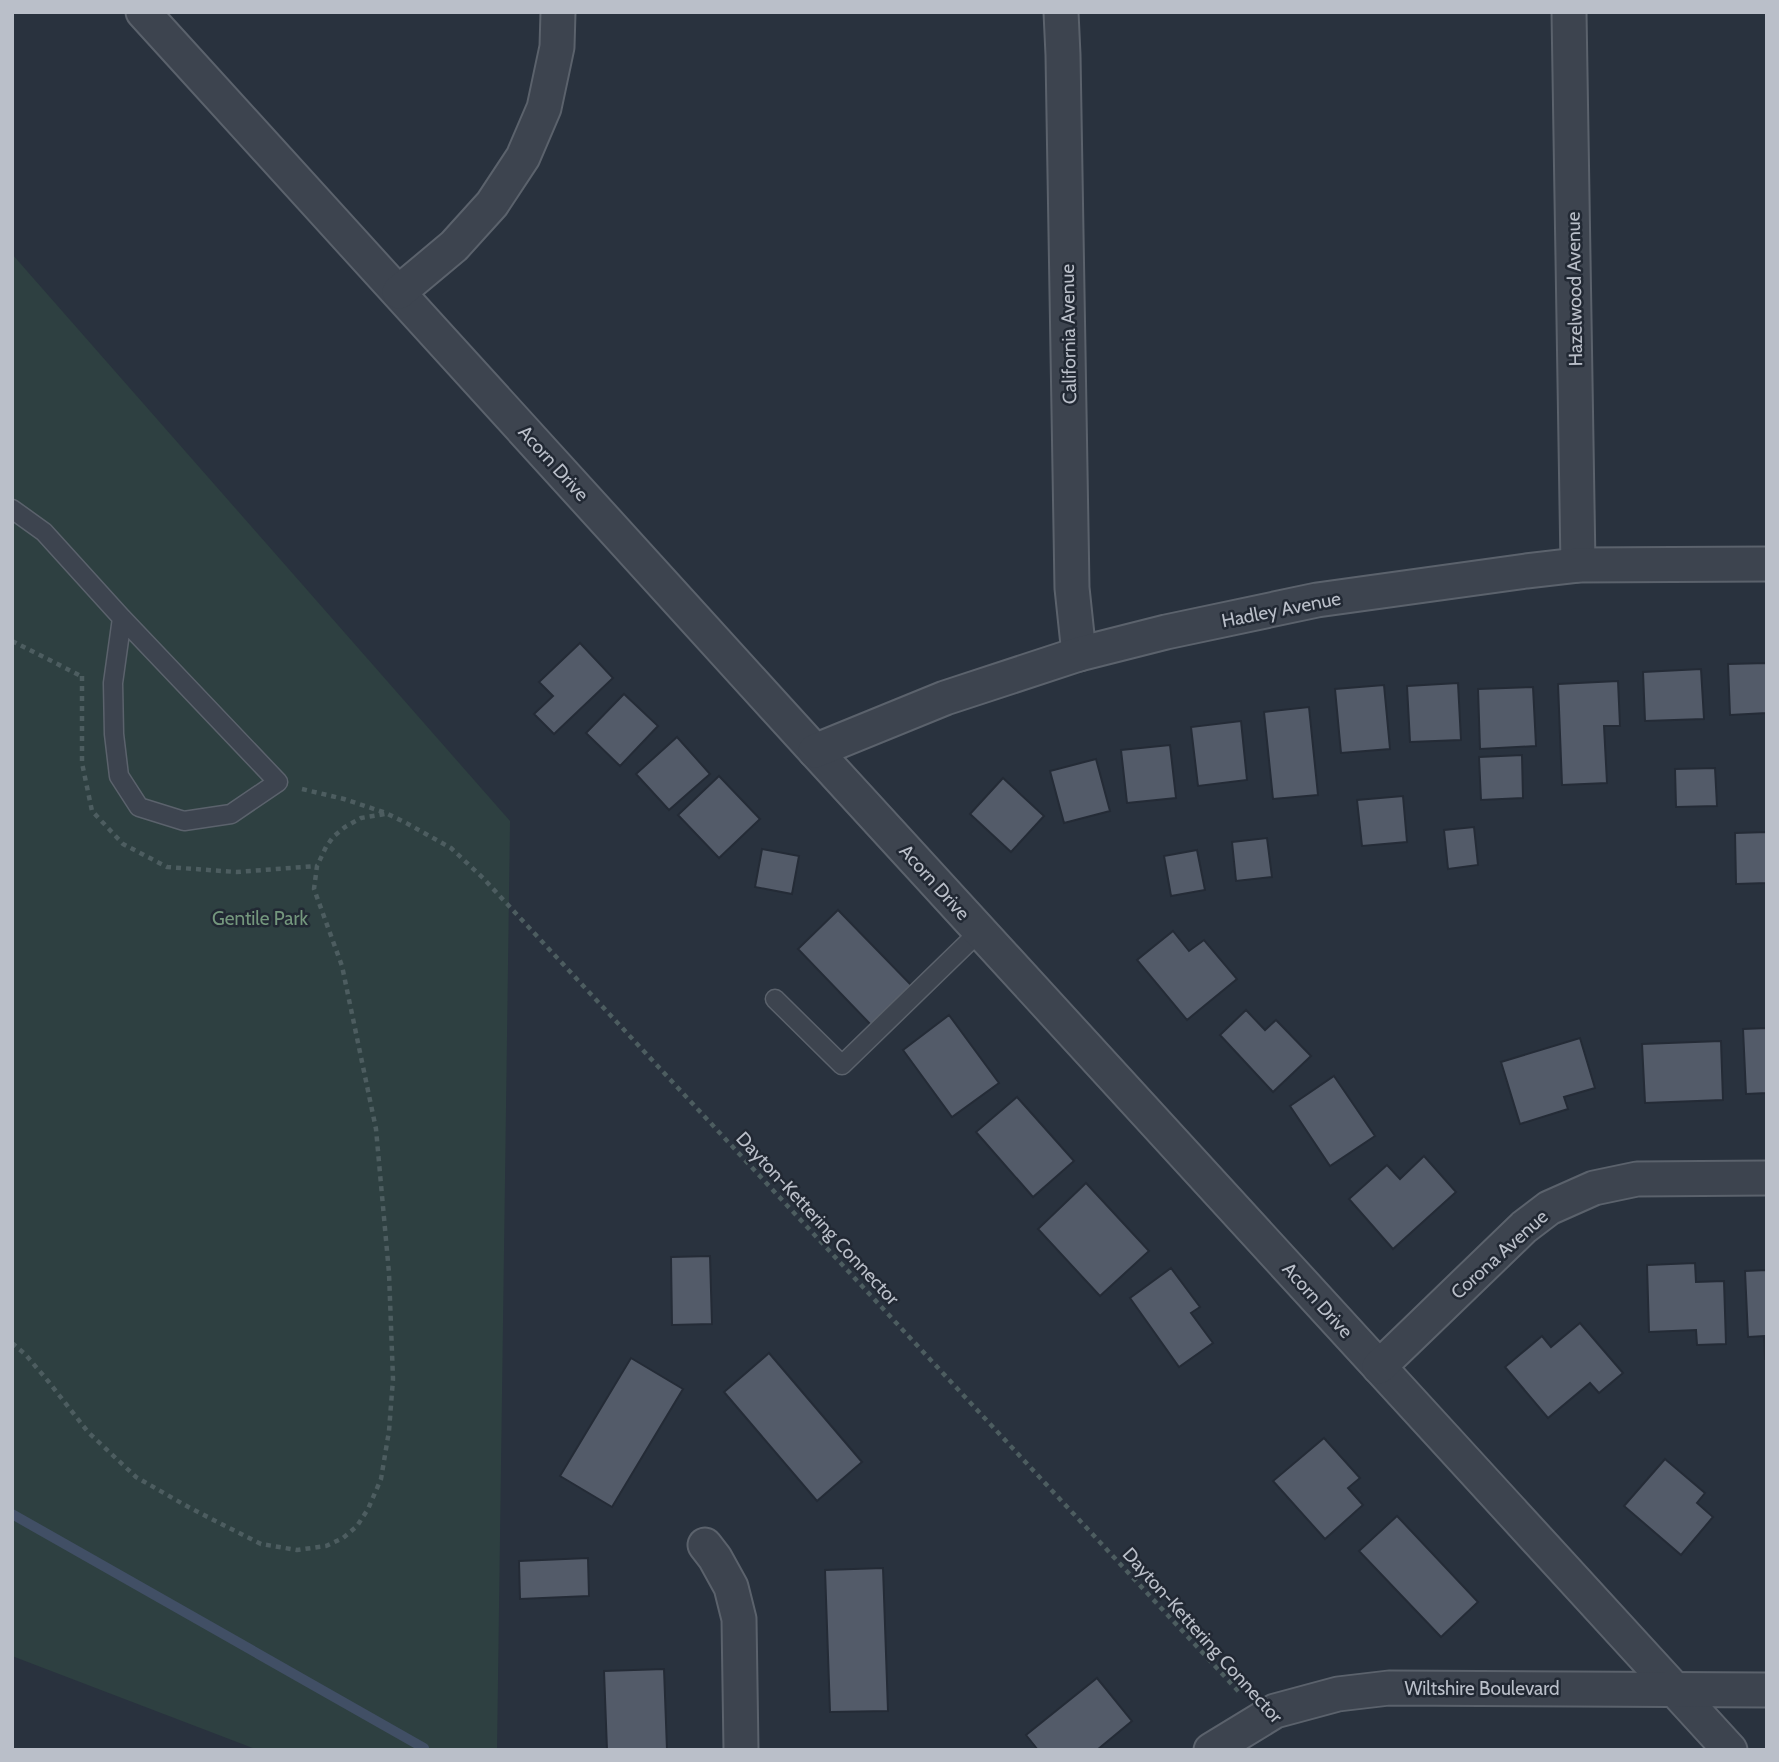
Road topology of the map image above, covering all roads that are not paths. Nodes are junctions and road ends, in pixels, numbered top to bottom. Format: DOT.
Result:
graph roads {
  1 [pos="143,12"];
  2 [pos="558,12"];
  3 [pos="1061,12"];
  4 [pos="1569,12"];
  5 [pos="399,292"];
  6 [pos="12,509"];
  7 [pos="1767,564"];
  8 [pos="1578,565"];
  9 [pos="122,618"];
  10 [pos="1079,654"];
  11 [pos="815,751"];
  12 [pos="980,931"];
  13 [pos="775,999"];
  14 [pos="1767,1178"];
  15 [pos="1379,1367"];
  16 [pos="705,1545"];
  17 [pos="1676,1690"];
  18 [pos="1767,1690"];
  19 [pos="741,1750"];
  20 [pos="1212,1750"];
  21 [pos="1730,1750"];
  1 -- 5 [label="street, Acorn Drive"];
  2 -- 5 [label="street"];
  3 -- 10 [label="street, California Avenue"];
  4 -- 8 [label="street, Hazelwood Avenue"];
  5 -- 11 [label="street, Acorn Drive"];
  6 -- 9 [label="lane"];
  7 -- 8 [label="street, Hadley Avenue"];
  8 -- 10 [label="street, Hadley Avenue"];
  9 -- 9 [label="lane"];
  10 -- 11 [label="street, Hadley Avenue"];
  11 -- 12 [label="street, Acorn Drive"];
  12 -- 13 [label="lane"];
  12 -- 15 [label="street, Acorn Drive"];
  14 -- 15 [label="street, Corona Avenue"];
  15 -- 17 [label="street, Acorn Drive"];
  16 -- 19 [label="street"];
  17 -- 18 [label="street, Wiltshire Boulevard"];
  17 -- 20 [label="street, Wiltshire Boulevard"];
  17 -- 21 [label="street, Acorn Drive"];
}
